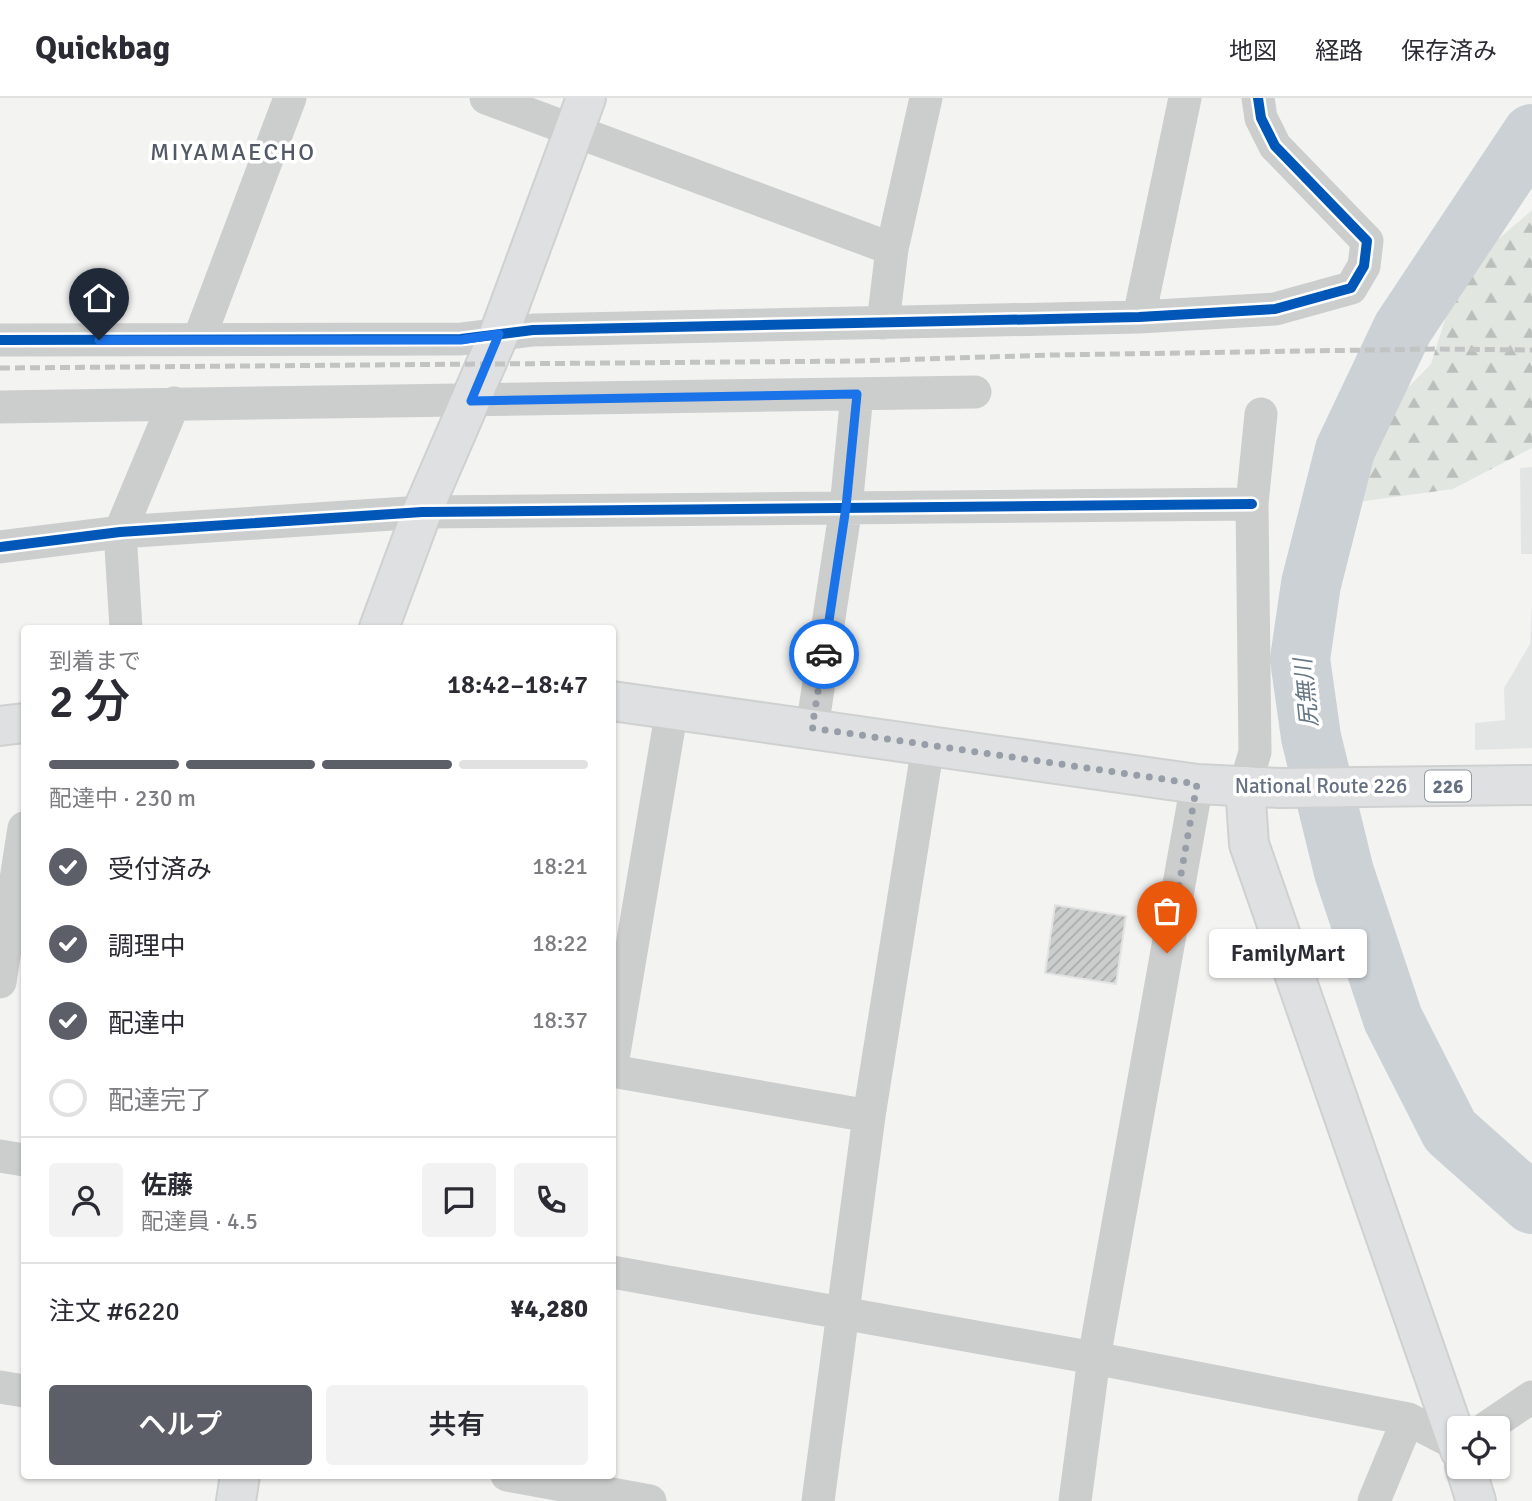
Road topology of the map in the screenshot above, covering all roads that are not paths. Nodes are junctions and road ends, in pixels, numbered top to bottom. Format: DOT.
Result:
graph roads {
  1 [pos="290,98"];
  2 [pos="485,98"];
  3 [pos="926,98"];
  4 [pos="1185,98"];
  5 [pos="1258,98"];
  6 [pos="580,114"];
  7 [pos="892,249"];
  8 [pos="1139,317"];
  9 [pos="883,323"];
  10 [pos="499,334"];
  11 [pos="199,339"];
  12 [pos="0,340"];
  13 [pos="975,393"];
  14 [pos="857,394"];
  15 [pos="471,401"];
  16 [pos="174,403"];
  17 [pos="0,407"];
  18 [pos="1261,414"];
  19 [pos="1252,504"];
  20 [pos="846,507"];
  21 [pos="422,512"];
  22 [pos="120,532"];
  23 [pos="0,547"];
  24 [pos="126,625"];
  25 [pos="380,625"];
  26 [pos="616,702"];
  27 [pos="672,709"];
  28 [pos="21,723"];
  29 [pos="0,726"];
  30 [pos="812,728"];
  31 [pos="928,746"];
  32 [pos="1197,784"];
  33 [pos="1532,785"];
  34 [pos="1262,787"];
  35 [pos="21,868"];
  36 [pos="15,947"];
  37 [pos="0,982"];
  38 [pos="618,1006"];
  39 [pos="616,1026"];
  40 [pos="616,1072"];
  41 [pos="869,1116"];
  42 [pos="0,1156"];
  43 [pos="21,1160"];
  44 [pos="616,1273"];
  45 [pos="841,1314"];
  46 [pos="1094,1358"];
  47 [pos="0,1387"];
  48 [pos="21,1390"];
  49 [pos="1532,1397"];
  50 [pos="1455,1416"];
  51 [pos="1507,1416"];
  52 [pos="1408,1419"];
  53 [pos="1447,1438"];
  54 [pos="239,1479"];
  55 [pos="521,1479"];
  56 [pos="1472,1479"];
  57 [pos="546,1486"];
  58 [pos="236,1501"];
  59 [pos="650,1501"];
  60 [pos="818,1501"];
  61 [pos="1075,1501"];
  62 [pos="1374,1501"];
  63 [pos="1476,1501"];
  1 -- 11 [label="street"];
  2 -- 6 [label="street"];
  3 -- 7 [label="street"];
  4 -- 8 [label="street"];
  5 -- 8 [label="street"];
  6 -- 7 [label="street"];
  6 -- 10 [label="main road"];
  7 -- 9 [label="street"];
  8 -- 9 [label="street"];
  9 -- 10 [label="street"];
  10 -- 11 [label="street"];
  10 -- 15 [label="main road"];
  11 -- 12 [label="street"];
  13 -- 14 [label="street"];
  14 -- 15 [label="street"];
  14 -- 20 [label="street"];
  15 -- 16 [label="street"];
  15 -- 21 [label="main road"];
  16 -- 17 [label="street"];
  16 -- 22 [label="street"];
  18 -- 19 [label="street"];
  19 -- 20 [label="street"];
  19 -- 34 [label="street"];
  20 -- 21 [label="street"];
  20 -- 30 [label="street"];
  21 -- 22 [label="street"];
  21 -- 25 [label="main road"];
  22 -- 23 [label="street"];
  22 -- 24 [label="street"];
  26 -- 27 [label="main road, National Route 226 / 226"];
  27 -- 30 [label="main road, National Route 226 / 226"];
  27 -- 38 [label="street"];
  28 -- 29 [label="main road"];
  30 -- 31 [label="main road, National Route 226 / 226"];
  31 -- 32 [label="main road, National Route 226 / 226"];
  31 -- 41 [label="street"];
  32 -- 34 [label="main road, National Route 226 / 226"];
  32 -- 46 [label="street"];
  33 -- 34 [label="main road, National Route 226 / 226"];
  34 -- 50 [label="main road"];
  35 -- 36 [label="street"];
  36 -- 37 [label="street"];
  38 -- 39 [label="street"];
  40 -- 41 [label="street"];
  41 -- 45 [label="street"];
  42 -- 43 [label="street"];
  44 -- 45 [label="street"];
  45 -- 46 [label="street"];
  45 -- 60 [label="street"];
  46 -- 52 [label="street"];
  46 -- 61 [label="street"];
  47 -- 48 [label="street"];
  49 -- 51 [label="street"];
  52 -- 53 [label="street"];
  52 -- 62 [label="street"];
  54 -- 58 [label="main road"];
  55 -- 57 [label="street"];
  56 -- 63 [label="main road"];
  57 -- 59 [label="street"];
}
